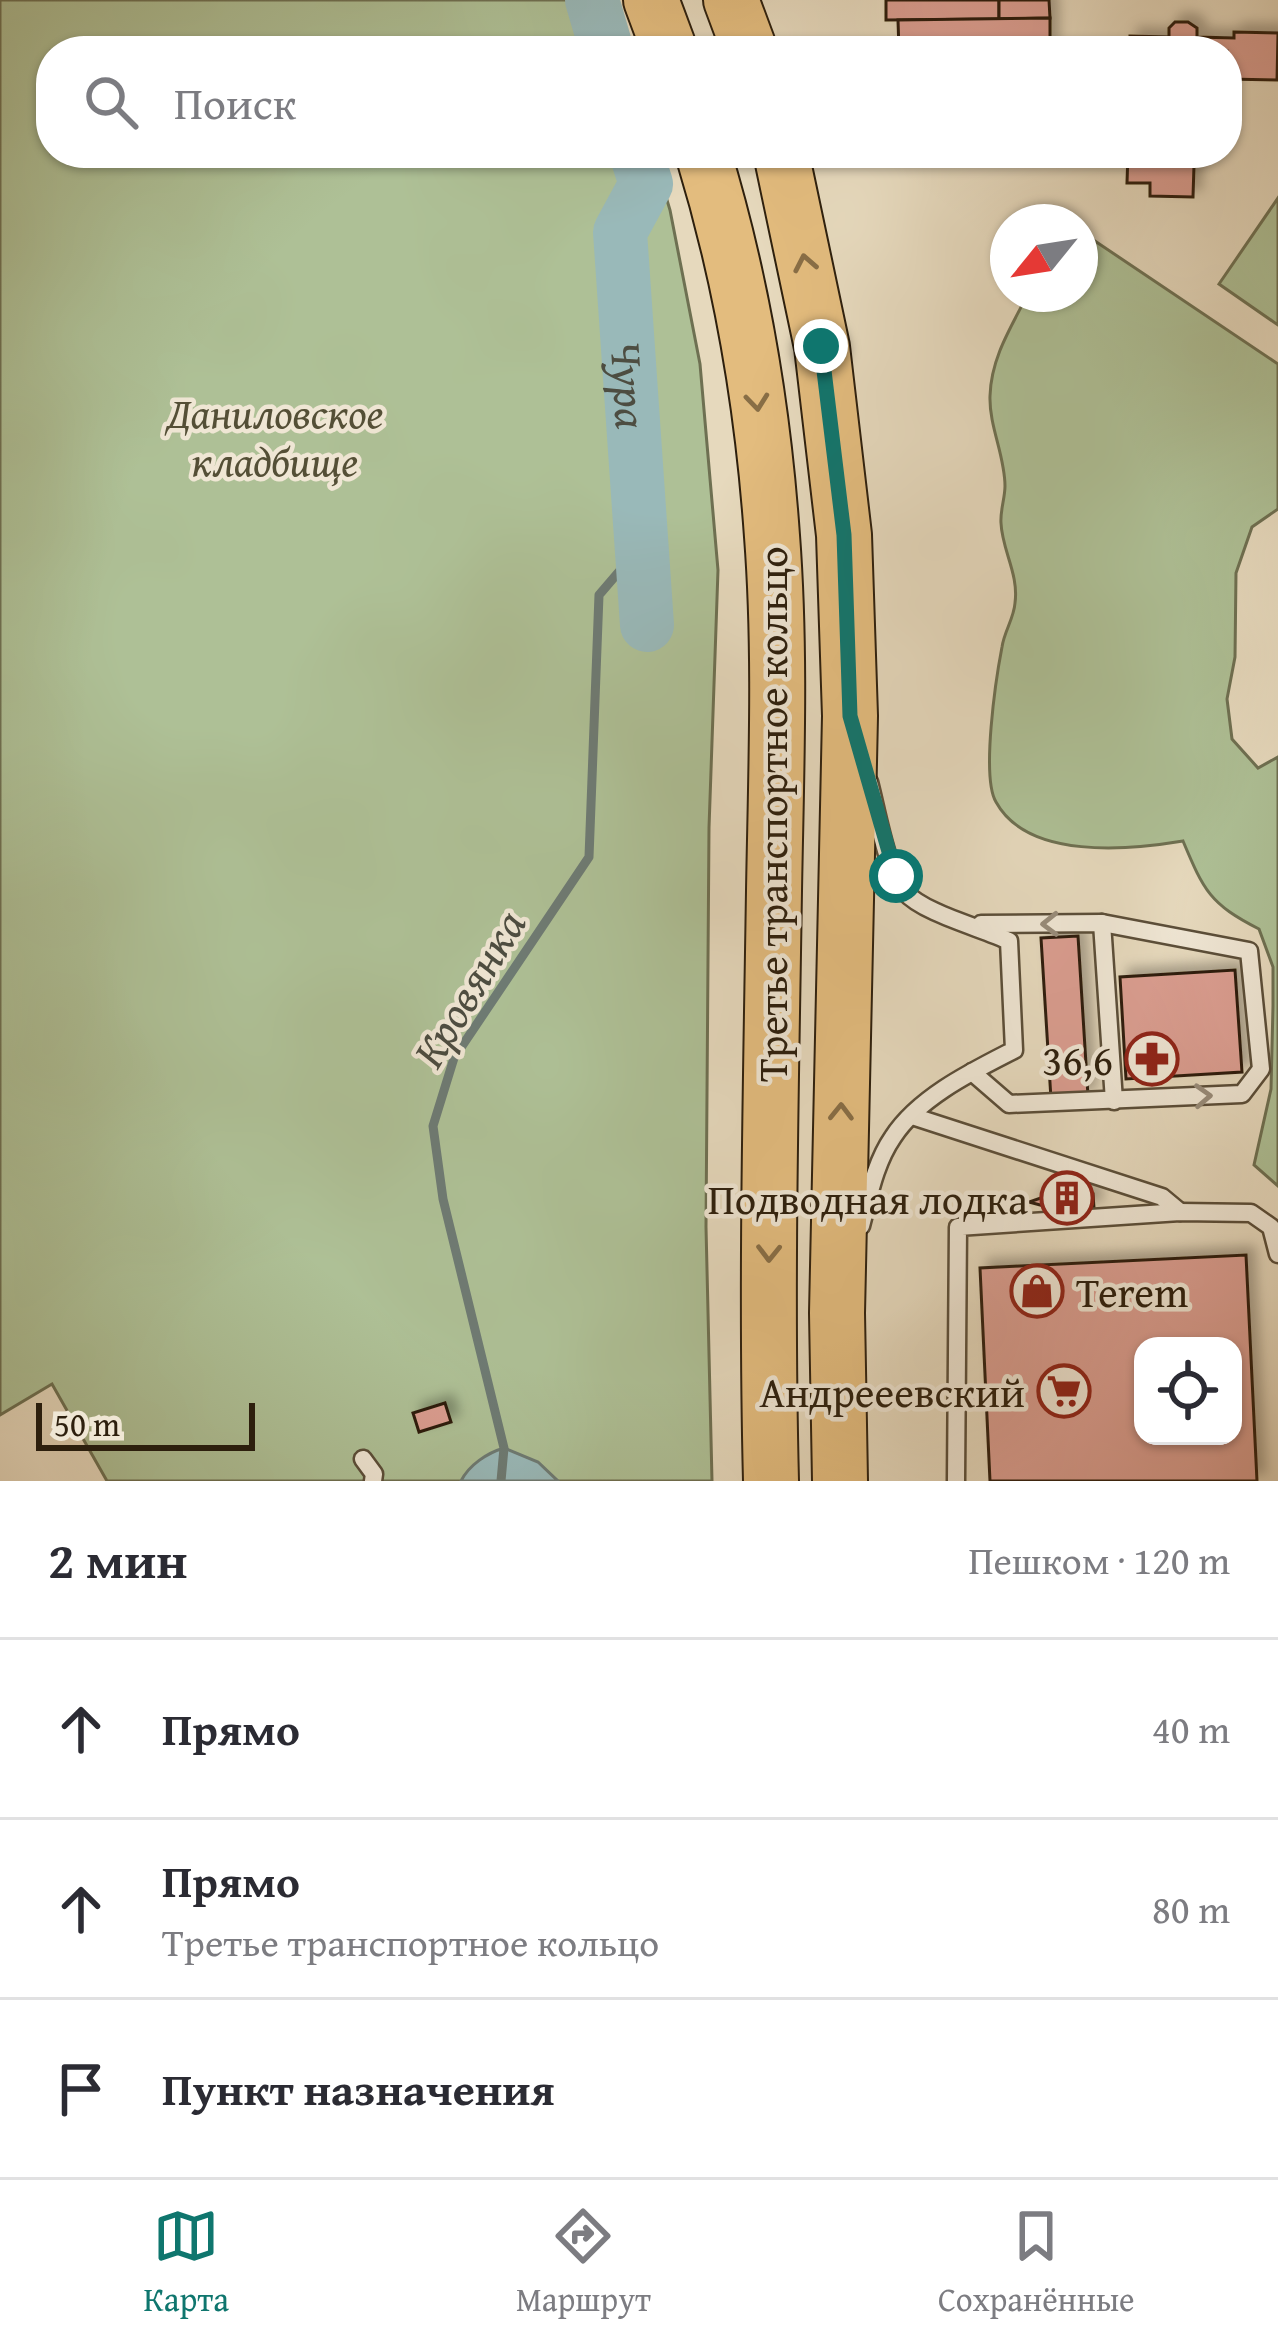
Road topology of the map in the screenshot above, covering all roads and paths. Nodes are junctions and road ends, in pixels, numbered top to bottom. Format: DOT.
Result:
graph roads {
  1 [pos="650,0"];
  2 [pos="730,0"];
  3 [pos="664,36"];
  4 [pos="744,36"];
  5 [pos="707,168"];
  6 [pos="785,169"];
  7 [pos="850,716"];
  8 [pos="1102,923"];
  9 [pos="974,925"];
  10 [pos="972,1072"];
  11 [pos="1114,1101"];
  12 [pos="912,1116"];
  13 [pos="1180,1212"];
  14 [pos="1278,1250"];
  15 [pos="837,1313"];
  16 [pos="363,1459"];
  17 [pos="373,1481"];
  18 [pos="771,1481"];
  19 [pos="840,1481"];
  20 [pos="956,1481"];
  1 -- 3 [label="main road"];
  2 -- 4 [label="main road"];
  5 -- 18 [label="main road, Третье транспортное кольцо, one-way"];
  7 -- 6 [label="main road, Третье транспортное кольцо, one-way"];
  7 -- 9 [label="lane"];
  15 -- 7 [label="main road, Третье транспортное кольцо, one-way"];
  8 -- 9 [label="lane, one-way"];
  8 -- 11 [label="lane"];
  11 -- 8 [label="lane, one-way"];
  9 -- 10 [label="lane"];
  10 -- 11 [label="lane"];
  10 -- 12 [label="lane"];
  12 -- 13 [label="lane"];
  12 -- 15 [label="lane"];
  13 -- 14 [label="lane"];
  13 -- 20 [label="lane"];
  15 -- 19 [label="main road, Третье транспортное кольцо"];
  16 -- 17 [label="lane"];
}
